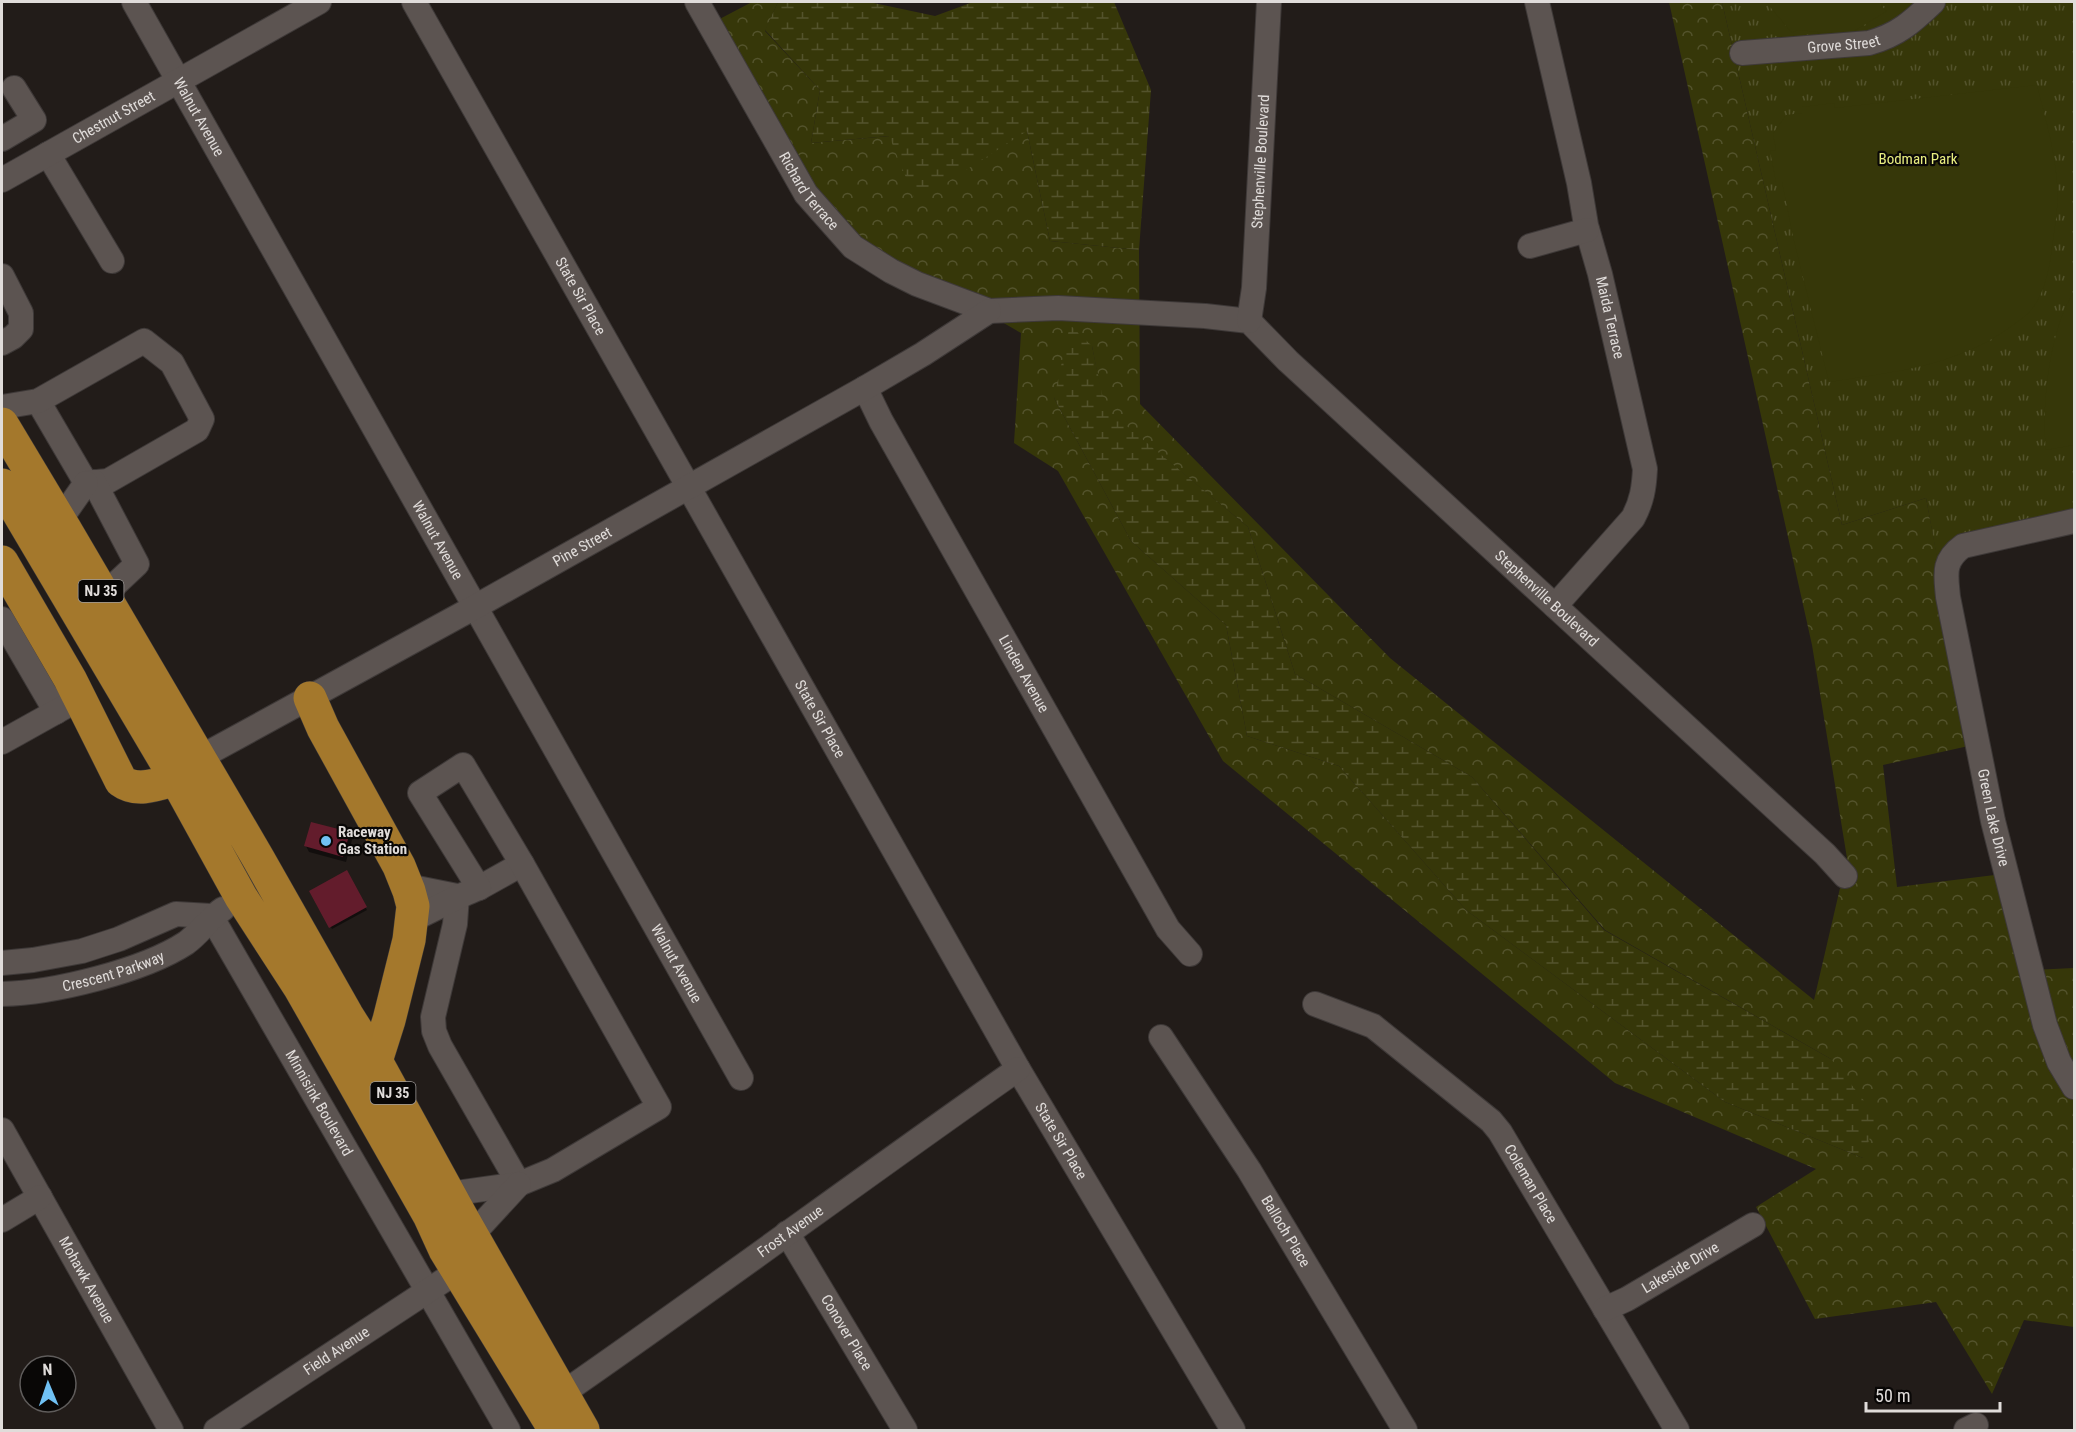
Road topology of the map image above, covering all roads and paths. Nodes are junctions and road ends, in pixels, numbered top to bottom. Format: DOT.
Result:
graph roads {
  1 [pos="134,2"];
  2 [pos="319,2"];
  3 [pos="414,2"];
  4 [pos="697,2"];
  5 [pos="1269,2"];
  6 [pos="1537,2"];
  7 [pos="1933,2"];
  8 [pos="1742,53"];
  9 [pos="179,80"];
  10 [pos="15,88"];
  11 [pos="2,139"];
  12 [pos="48,154"];
  13 [pos="2,180"];
  14 [pos="1587,230"];
  15 [pos="1530,246"];
  16 [pos="112,261"];
  17 [pos="2,276"];
  18 [pos="989,311"];
  19 [pos="1249,321"];
  20 [pos="2,344"];
  21 [pos="865,388"];
  22 [pos="38,400"];
  23 [pos="2,406"];
  24 [pos="2,424"];
  25 [pos="90,483"];
  26 [pos="2,485"];
  27 [pos="689,487"];
  28 [pos="60,520"];
  29 [pos="2074,521"];
  30 [pos="2,562"];
  31 [pos="104,595"];
  32 [pos="1554,606"];
  33 [pos="475,607"];
  34 [pos="2,619"];
  35 [pos="310,698"];
  36 [pos="68,705"];
  37 [pos="2,742"];
  38 [pos="188,768"];
  39 [pos="522,864"];
  40 [pos="1845,876"];
  41 [pos="407,886"];
  42 [pos="468,892"];
  43 [pos="241,897"];
  44 [pos="211,916"];
  45 [pos="411,921"];
  46 [pos="1190,954"];
  47 [pos="2,963"];
  48 [pos="2,993"];
  49 [pos="1315,1004"];
  50 [pos="1161,1037"];
  51 [pos="376,1061"];
  52 [pos="1018,1069"];
  53 [pos="741,1078"];
  54 [pos="2074,1088"];
  55 [pos="2,1130"];
  56 [pos="519,1184"];
  57 [pos="449,1194"];
  58 [pos="40,1197"];
  59 [pos="2,1220"];
  60 [pos="1753,1225"];
  61 [pos="787,1233"];
  62 [pos="472,1235"];
  63 [pos="458,1271"];
  64 [pos="426,1292"];
  65 [pos="1605,1309"];
  66 [pos="550,1397"];
  67 [pos="171,1431"];
  68 [pos="216,1431"];
  69 [pos="508,1431"];
  70 [pos="519,1431"];
  71 [pos="555,1431"];
  72 [pos="583,1431"];
  73 [pos="904,1431"];
  74 [pos="1233,1431"];
  75 [pos="1405,1431"];
  76 [pos="1677,1431"];
  1 -- 9 [label="street, Walnut Avenue"];
  2 -- 9 [label="street, Chestnut Street"];
  3 -- 27 [label="street, State Sir Place"];
  4 -- 18 [label="street, Richard Terrace"];
  5 -- 19 [label="street, Stephenville Boulevard"];
  6 -- 14 [label="street, Maida Terrace"];
  7 -- 8 [label="street, Grove Street"];
  9 -- 12 [label="street, Chestnut Street"];
  9 -- 33 [label="street, Walnut Avenue"];
  10 -- 11 [label="street"];
  12 -- 13 [label="street, Chestnut Street"];
  12 -- 16 [label="street"];
  14 -- 15 [label="street"];
  14 -- 32 [label="street, Maida Terrace"];
  17 -- 20 [label="street"];
  18 -- 19 [label="street"];
  18 -- 21 [label="street, Pine Street"];
  19 -- 32 [label="street, Stephenville Boulevard"];
  21 -- 27 [label="street, Pine Street"];
  21 -- 46 [label="street, Linden Avenue"];
  22 -- 23 [label="street"];
  22 -- 25 [label="street"];
  22 -- 25 [label="street"];
  24 -- 28 [label="highway, NJ 35"];
  25 -- 28 [label="street"];
  25 -- 31 [label="street"];
  26 -- 38 [label="highway, NJ 35"];
  27 -- 33 [label="street, Pine Street"];
  27 -- 52 [label="street, State Sir Place"];
  28 -- 31 [label="highway, NJ 35"];
  29 -- 54 [label="street, Green Lake Drive"];
  30 -- 36 [label="highway"];
  31 -- 38 [label="highway, NJ 35"];
  32 -- 40 [label="street, Stephenville Boulevard"];
  33 -- 35 [label="street, Pine Street"];
  33 -- 53 [label="street, Walnut Avenue"];
  34 -- 36 [label="street"];
  35 -- 38 [label="street, Pine Street"];
  35 -- 41 [label="highway"];
  36 -- 37 [label="street"];
  36 -- 38 [label="highway"];
  38 -- 43 [label="highway, NJ 35"];
  38 -- 51 [label="highway, NJ 35"];
  39 -- 42 [label="street"];
  39 -- 42 [label="street"];
  39 -- 56 [label="street"];
  41 -- 42 [label="street"];
  41 -- 45 [label="highway"];
  42 -- 45 [label="street"];
  42 -- 56 [label="street"];
  43 -- 44 [label="street, Crescent Parkway"];
  43 -- 63 [label="highway, NJ 35"];
  44 -- 47 [label="street, Crescent Parkway"];
  44 -- 48 [label="street, Crescent Parkway"];
  44 -- 64 [label="street, Minnisink Boulevard"];
  45 -- 51 [label="highway"];
  49 -- 65 [label="street, Coleman Place"];
  50 -- 75 [label="street, Balloch Place"];
  51 -- 57 [label="highway, NJ 35"];
  52 -- 61 [label="street, Frost Avenue"];
  52 -- 74 [label="street, State Sir Place"];
  55 -- 58 [label="street, Mohawk Avenue"];
  56 -- 57 [label="street"];
  56 -- 62 [label="street"];
  57 -- 62 [label="highway, NJ 35"];
  58 -- 59 [label="street"];
  58 -- 67 [label="street, Mohawk Avenue"];
  60 -- 65 [label="street, Lakeside Drive"];
  61 -- 66 [label="street, Frost Avenue"];
  61 -- 73 [label="street, Conover Place"];
  62 -- 66 [label="highway, NJ 35"];
  63 -- 64 [label="street, Field Avenue"];
  63 -- 66 [label="highway, NJ 35"];
  64 -- 68 [label="street, Field Avenue"];
  64 -- 69 [label="street, Minnisink Boulevard"];
  65 -- 76 [label="street, Coleman Place"];
  66 -- 70 [label="street, Frost Avenue"];
  66 -- 71 [label="highway, NJ 35"];
  66 -- 72 [label="highway, NJ 35"];
}
